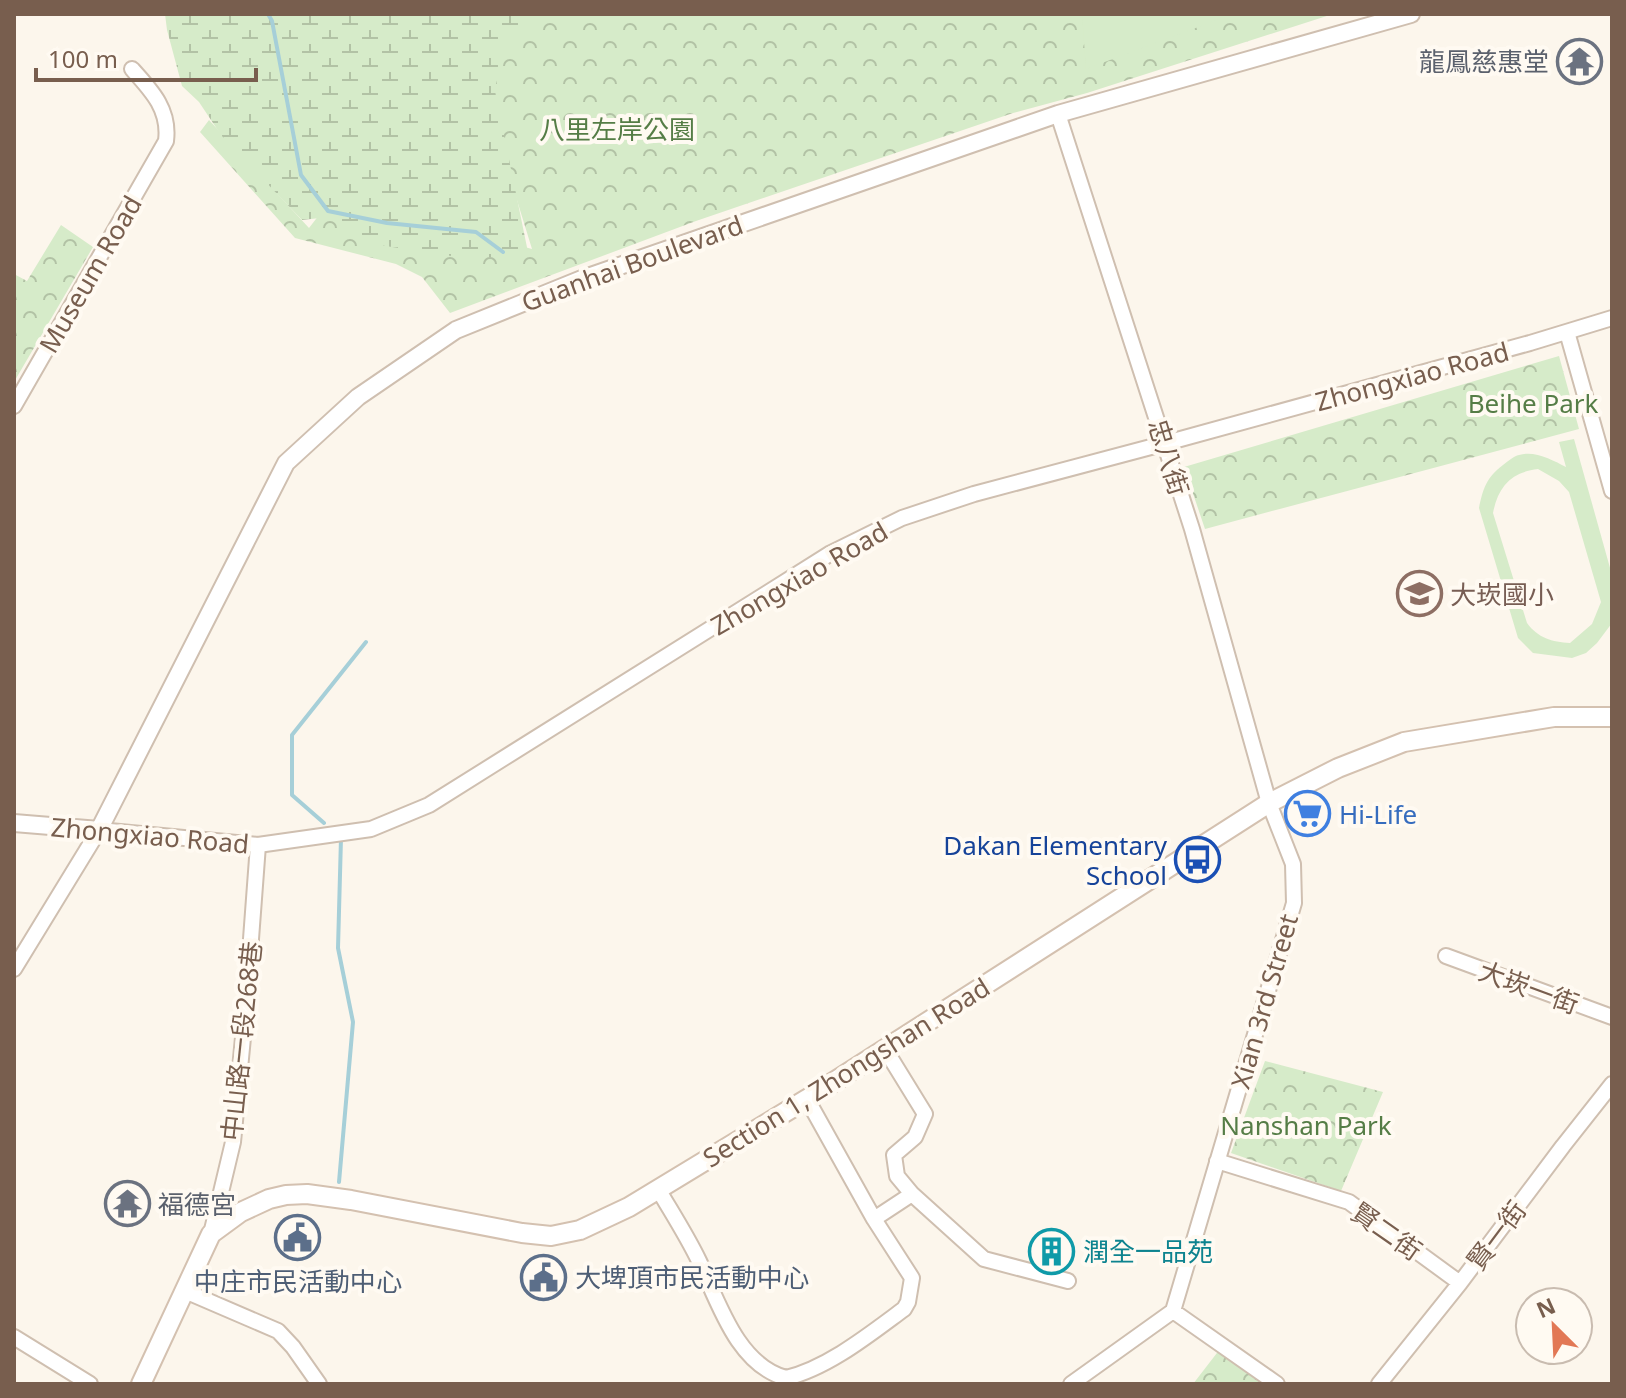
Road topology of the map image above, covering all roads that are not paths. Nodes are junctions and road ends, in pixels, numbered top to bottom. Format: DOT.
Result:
graph roads {
  1 [pos="1411,14"];
  2 [pos="132,69"];
  3 [pos="1058,114"];
  4 [pos="1612,318"];
  5 [pos="1567,332"];
  6 [pos="14,406"];
  7 [pos="1166,443"];
  8 [pos="1612,491"];
  9 [pos="1612,717"];
  10 [pos="1269,803"];
  11 [pos="14,823"];
  12 [pos="99,830"];
  13 [pos="258,845"];
  14 [pos="1446,956"];
  15 [pos="14,969"];
  16 [pos="1612,1017"];
  17 [pos="885,1049"];
  18 [pos="1612,1084"];
  19 [pos="807,1099"];
  20 [pos="1217,1161"];
  21 [pos="658,1189"];
  22 [pos="912,1194"];
  23 [pos="874,1219"];
  24 [pos="211,1234"];
  25 [pos="1068,1281"];
  26 [pos="1460,1283"];
  27 [pos="185,1291"];
  28 [pos="1173,1311"];
  29 [pos="14,1337"];
  30 [pos="90,1384"];
  31 [pos="141,1384"];
  32 [pos="319,1384"];
  33 [pos="1071,1384"];
  34 [pos="1277,1384"];
  35 [pos="1379,1384"];
  1 -- 3 [label="street, Guanhai Boulevard"];
  2 -- 6 [label="street, Museum Road"];
  3 -- 7 [label="street, 忠八街"];
  3 -- 12 [label="street, Guanhai Boulevard"];
  4 -- 5 [label="street, Zhongxiao Road"];
  5 -- 7 [label="street, Zhongxiao Road"];
  5 -- 8 [label="street"];
  7 -- 10 [label="street, 忠八街"];
  7 -- 13 [label="street, Zhongxiao Road"];
  9 -- 10 [label="main road, Section 1, Zhongshan Road"];
  10 -- 17 [label="main road, Section 1, Zhongshan Road"];
  10 -- 20 [label="street, Xian 3rd Street"];
  11 -- 12 [label="street, Zhongxiao Road"];
  12 -- 13 [label="street, Zhongxiao Road"];
  12 -- 15 [label="street"];
  13 -- 24 [label="street, 中山路一段268巷"];
  14 -- 16 [label="street, 大崁一街"];
  17 -- 19 [label="main road, Section 1, Zhongshan Road"];
  17 -- 22 [label="street"];
  18 -- 26 [label="street, 賢一街"];
  19 -- 21 [label="main road, Section 1, Zhongshan Road"];
  19 -- 23 [label="street"];
  20 -- 26 [label="street, 賢二街"];
  20 -- 28 [label="street, Xian 3rd Street"];
  21 -- 23 [label="street"];
  21 -- 24 [label="main road, Section 1, Zhongshan Road"];
  22 -- 23 [label="street"];
  22 -- 25 [label="street"];
  24 -- 27 [label="main road"];
  26 -- 35 [label="street, 賢一街"];
  27 -- 31 [label="main road"];
  27 -- 32 [label="street"];
  28 -- 33 [label="street"];
  28 -- 34 [label="street"];
  29 -- 30 [label="street"];
}
